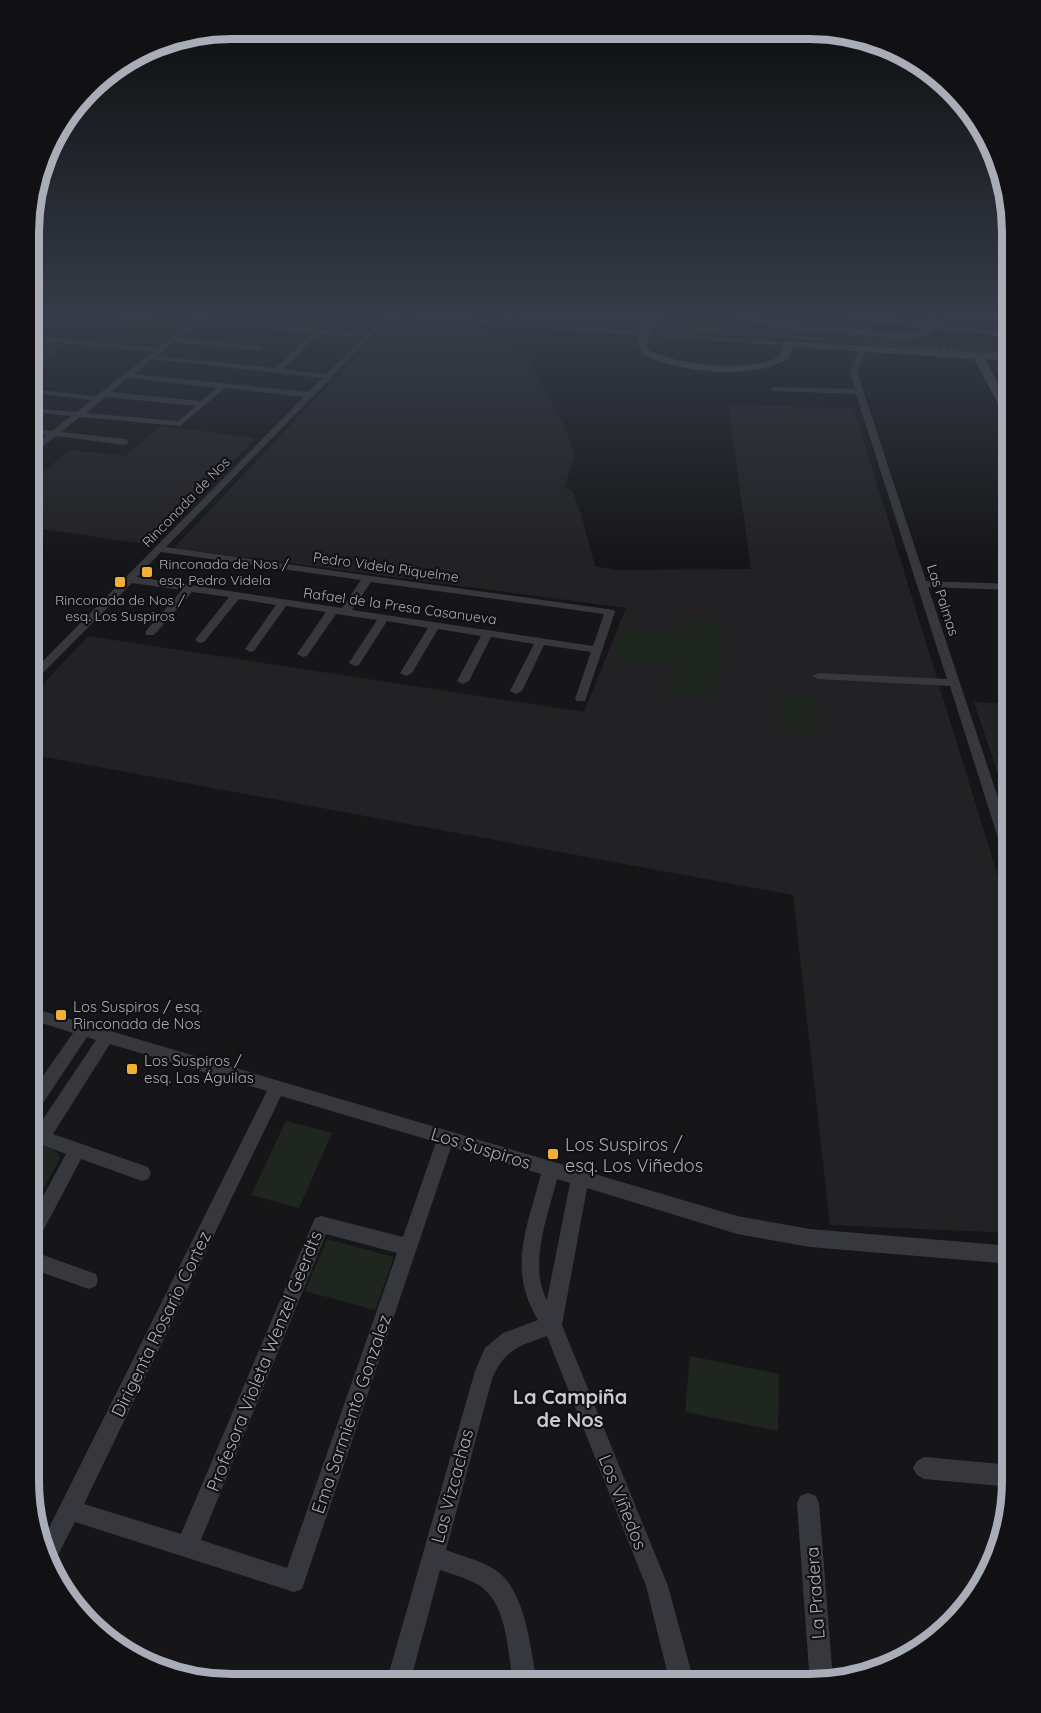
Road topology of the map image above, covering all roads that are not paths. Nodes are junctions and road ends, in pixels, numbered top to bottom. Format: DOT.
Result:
graph roads {
  1 [pos="100,397"];
  2 [pos="113,397"];
  3 [pos="210,397"];
  4 [pos="308,397"];
  5 [pos="862,397"];
  6 [pos="202,404"];
  7 [pos="39,411"];
  8 [pos="78,415"];
  9 [pos="39,432"];
  10 [pos="54,434"];
  11 [pos="125,442"];
  12 [pos="39,446"];
  13 [pos="158,549"];
  14 [pos="368,578"];
  15 [pos="128,579"];
  16 [pos="922,584"];
  17 [pos="1002,587"];
  18 [pos="189,589"];
  19 [pos="235,597"];
  20 [pos="282,604"];
  21 [pos="332,611"];
  22 [pos="345,612"];
  23 [pos="384,618"];
  24 [pos="434,626"];
  25 [pos="150,633"];
  26 [pos="487,634"];
  27 [pos="200,640"];
  28 [pos="540,642"];
  29 [pos="250,649"];
  30 [pos="597,650"];
  31 [pos="303,654"];
  32 [pos="355,663"];
  33 [pos="39,671"];
  34 [pos="406,673"];
  35 [pos="818,676"];
  36 [pos="463,681"];
  37 [pos="954,683"];
  38 [pos="516,691"];
  39 [pos="581,699"];
  40 [pos="1002,829"];
  41 [pos="39,1016"];
  42 [pos="84,1029"];
  43 [pos="107,1036"];
  44 [pos="277,1087"];
  45 [pos="39,1095"];
  46 [pos="39,1130"];
  47 [pos="39,1136"];
  48 [pos="446,1137"];
  49 [pos="78,1149"];
  50 [pos="551,1169"];
  51 [pos="142,1173"];
  52 [pos="580,1178"];
  53 [pos="39,1221"];
  54 [pos="407,1247"];
  55 [pos="1002,1253"];
  56 [pos="39,1262"];
  57 [pos="89,1280"];
  58 [pos="552,1325"];
  59 [pos="924,1468"];
  60 [pos="1002,1475"];
  61 [pos="808,1504"];
  62 [pos="70,1510"];
  63 [pos="51,1547"];
  64 [pos="188,1547"];
  65 [pos="432,1556"];
  66 [pos="820,1673"];
  67 [pos="400,1674"];
  68 [pos="523,1674"];
  69 [pos="679,1674"];
  1 -- 8 [label="street"];
  2 -- 6 [label="street"];
  3 -- 6 [label="street"];
  4 -- 13 [label="street, Rinconada de Nos"];
  5 -- 16 [label="street, Las Palmas"];
  6 -- 8 [label="street"];
  7 -- 8 [label="street"];
  8 -- 10 [label="street"];
  9 -- 10 [label="street"];
  10 -- 11 [label="street"];
  10 -- 12 [label="street"];
  13 -- 14 [label="street, Pedro Videla Riquelme"];
  13 -- 15 [label="street, Rinconada de Nos"];
  14 -- 22 [label="street"];
  14 -- 30 [label="street, Pedro Videla Riquelme"];
  15 -- 18 [label="street, Rafael de la Presa Casanueva"];
  15 -- 33 [label="street, Rinconada de Nos"];
  16 -- 17 [label="street"];
  16 -- 37 [label="street, Las Palmas"];
  18 -- 19 [label="street, Rafael de la Presa Casanueva"];
  18 -- 25 [label="street"];
  19 -- 20 [label="street, Rafael de la Presa Casanueva"];
  19 -- 27 [label="street"];
  20 -- 21 [label="street, Rafael de la Presa Casanueva"];
  20 -- 29 [label="street"];
  21 -- 22 [label="street, Rafael de la Presa Casanueva"];
  21 -- 31 [label="street"];
  22 -- 23 [label="street, Rafael de la Presa Casanueva"];
  23 -- 24 [label="street, Rafael de la Presa Casanueva"];
  23 -- 32 [label="street"];
  24 -- 26 [label="street, Rafael de la Presa Casanueva"];
  24 -- 34 [label="street"];
  26 -- 28 [label="street, Rafael de la Presa Casanueva"];
  26 -- 36 [label="street"];
  28 -- 30 [label="street, Rafael de la Presa Casanueva"];
  28 -- 38 [label="street"];
  30 -- 39 [label="street"];
  35 -- 37 [label="street"];
  37 -- 40 [label="street, Las Palmas"];
  41 -- 42 [label="street, Los Suspiros"];
  42 -- 43 [label="street, Los Suspiros"];
  42 -- 45 [label="street"];
  43 -- 44 [label="street, Los Suspiros"];
  43 -- 46 [label="street"];
  44 -- 48 [label="street, Los Suspiros"];
  44 -- 62 [label="street, Dirigenta Rosario Cortez"];
  47 -- 49 [label="street"];
  48 -- 50 [label="street, Los Suspiros"];
  48 -- 54 [label="street, Ema Sarmiento Gonzalez"];
  49 -- 51 [label="street"];
  49 -- 53 [label="street"];
  50 -- 52 [label="street, Los Suspiros"];
  50 -- 58 [label="street, Los Viñedos"];
  52 -- 55 [label="street, Los Suspiros"];
  52 -- 58 [label="street"];
  54 -- 64 [label="street, Profesora Violeta Wenzel Geerdts"];
  54 -- 64 [label="street, Ema Sarmiento Gonzalez"];
  56 -- 57 [label="street"];
  58 -- 65 [label="street, Las Vizcachas"];
  58 -- 69 [label="street, Los Viñedos"];
  59 -- 60 [label="street"];
  61 -- 66 [label="street, La Pradera"];
  62 -- 63 [label="street, Dirigenta Rosario Cortez"];
  62 -- 64 [label="street"];
  65 -- 67 [label="street, Las Vizcachas"];
  65 -- 68 [label="street"];
}
